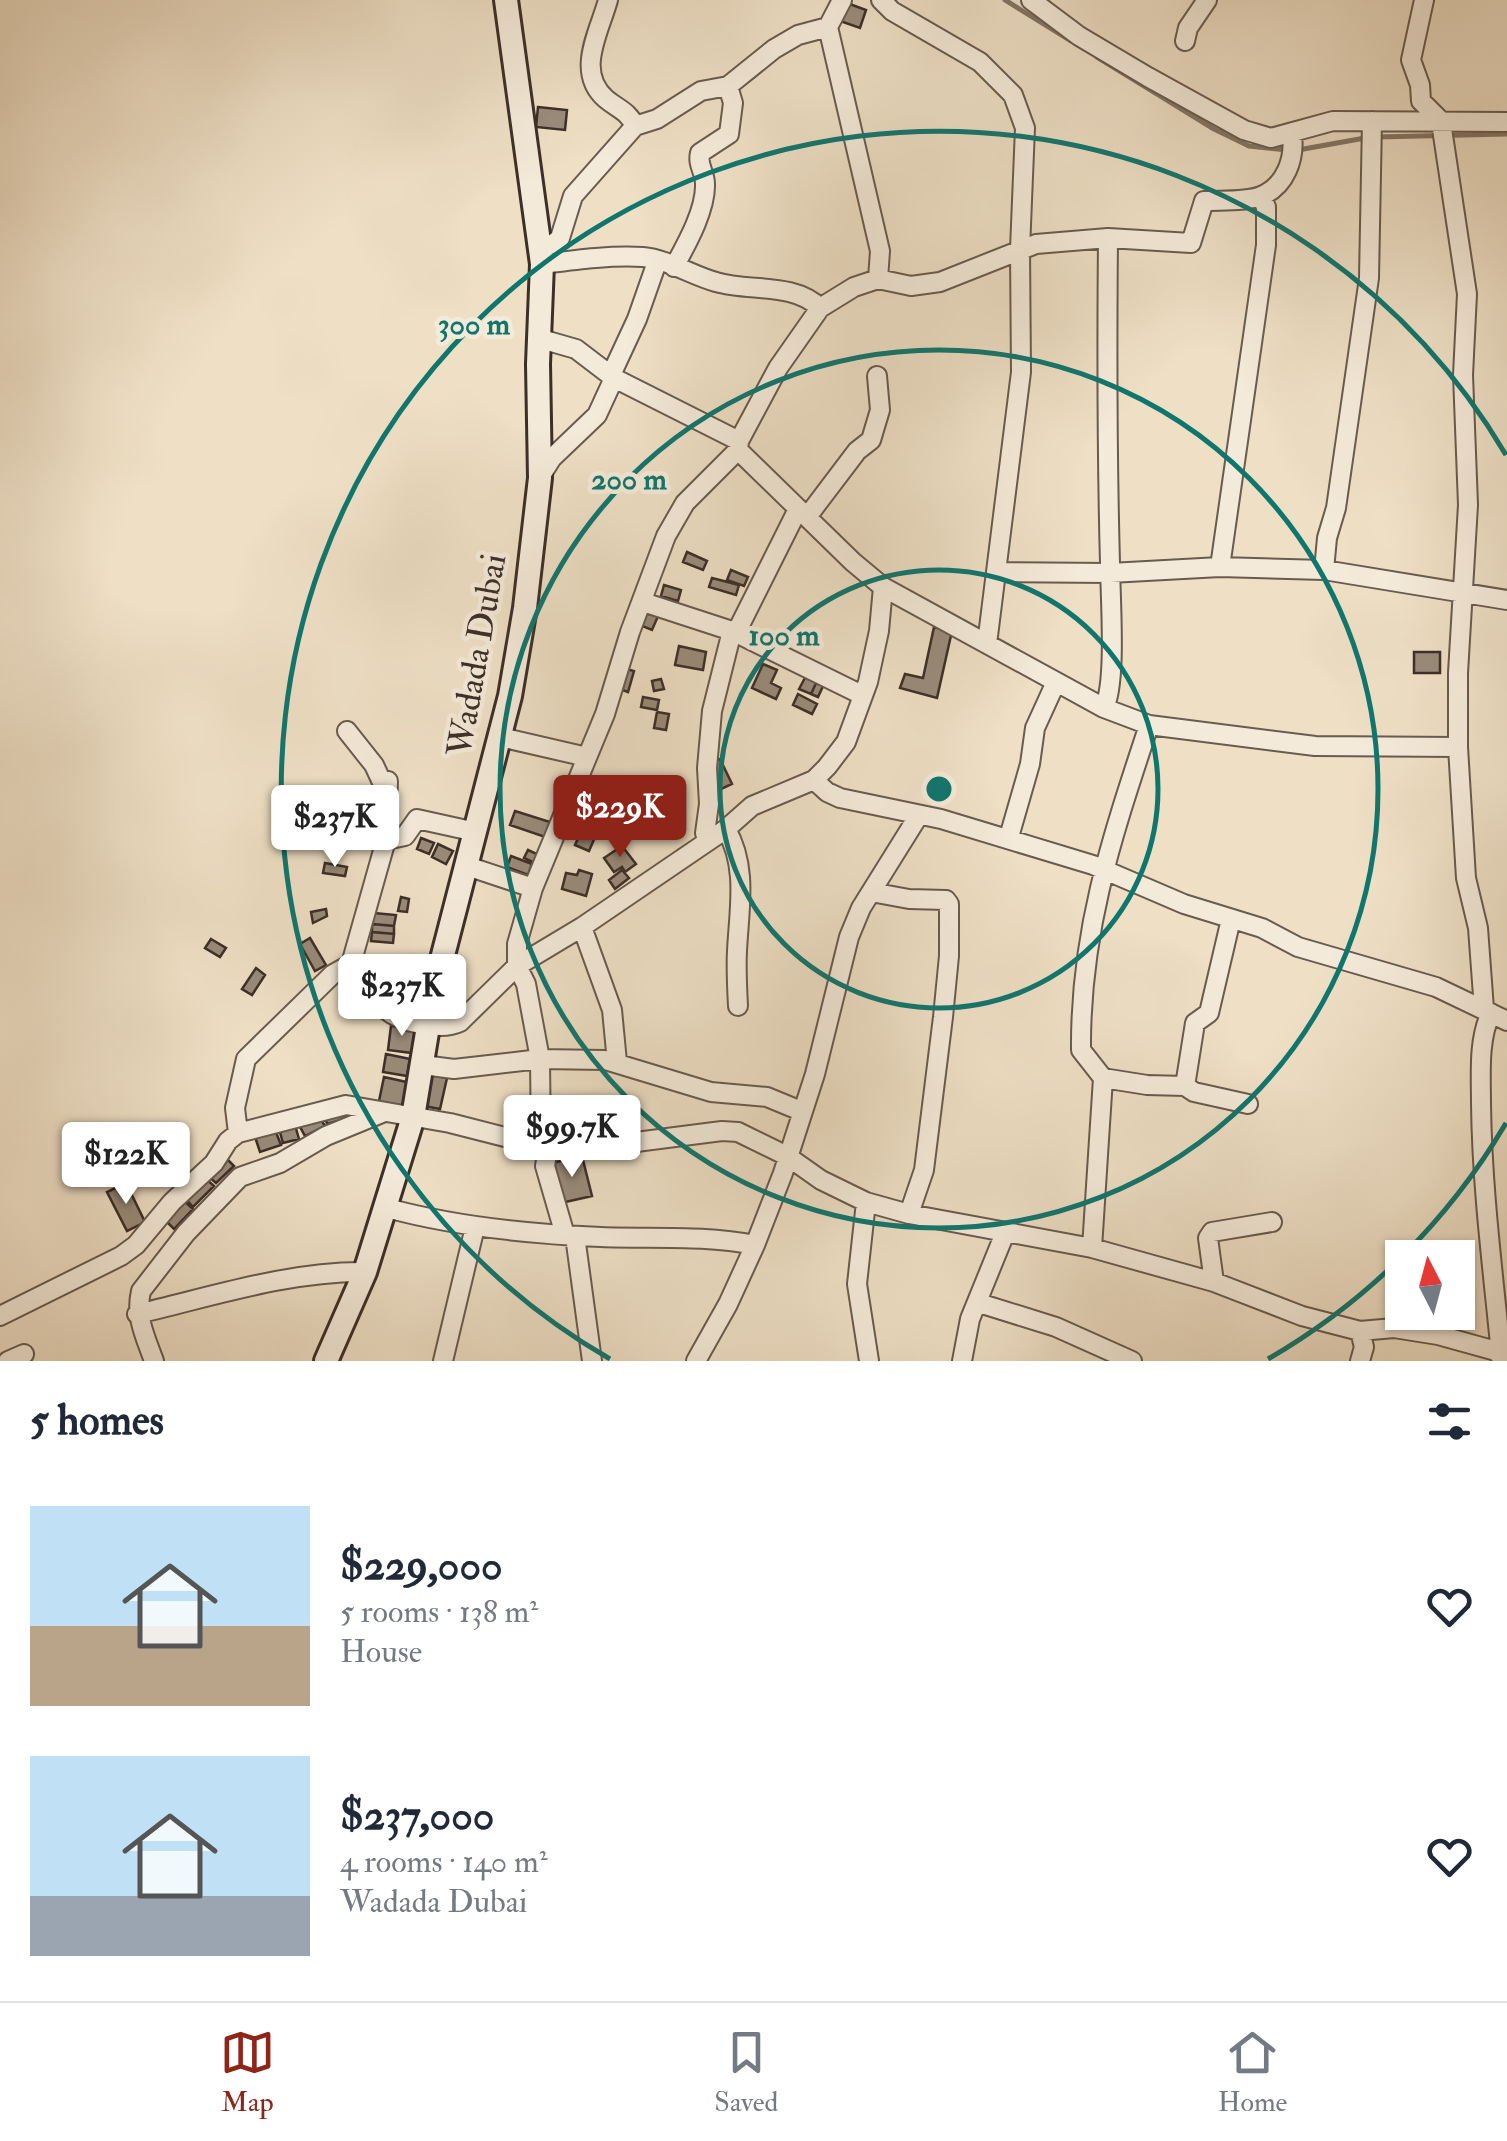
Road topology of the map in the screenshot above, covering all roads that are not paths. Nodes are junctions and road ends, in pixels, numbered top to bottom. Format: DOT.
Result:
graph roads {
  1 [pos="608,0"];
  2 [pos="842,0"];
  3 [pos="882,0"];
  4 [pos="1031,0"];
  5 [pos="1424,0"];
  6 [pos="1204,1"];
  7 [pos="509,4"];
  8 [pos="828,27"];
  9 [pos="1185,41"];
  10 [pos="728,86"];
  11 [pos="1372,121"];
  12 [pos="1440,121"];
  13 [pos="1507,122"];
  14 [pos="636,126"];
  15 [pos="1292,134"];
  16 [pos="1262,196"];
  17 [pos="1108,238"];
  18 [pos="1020,249"];
  19 [pos="540,256"];
  20 [pos="666,264"];
  21 [pos="878,279"];
  22 [pos="820,308"];
  23 [pos="540,339"];
  24 [pos="613,376"];
  25 [pos="877,376"];
  26 [pos="738,446"];
  27 [pos="540,478"];
  28 [pos="803,513"];
  29 [pos="1220,567"];
  30 [pos="1324,570"];
  31 [pos="998,572"];
  32 [pos="1110,573"];
  33 [pos="883,587"];
  34 [pos="1464,593"];
  35 [pos="1507,600"];
  36 [pos="642,602"];
  37 [pos="734,632"];
  38 [pos="987,644"];
  39 [pos="1056,682"];
  40 [pos="862,695"];
  41 [pos="1104,708"];
  42 [pos="1150,725"];
  43 [pos="347,730"];
  44 [pos="500,737"];
  45 [pos="1458,747"];
  46 [pos="587,756"];
  47 [pos="814,780"];
  48 [pos="919,815"];
  49 [pos="726,829"];
  50 [pos="476,832"];
  51 [pos="1009,838"];
  52 [pos="386,840"];
  53 [pos="708,840"];
  54 [pos="467,866"];
  55 [pos="1102,870"];
  56 [pos="533,888"];
  57 [pos="871,892"];
  58 [pos="1232,920"];
  59 [pos="582,927"];
  60 [pos="351,964"];
  61 [pos="516,966"];
  62 [pos="738,1006"];
  63 [pos="1494,1014"];
  64 [pos="426,1025"];
  65 [pos="540,1059"];
  66 [pos="616,1062"];
  67 [pos="423,1066"];
  68 [pos="1103,1078"];
  69 [pos="1185,1086"];
  70 [pos="1248,1104"];
  71 [pos="801,1111"];
  72 [pos="382,1114"];
  73 [pos="413,1116"];
  74 [pos="238,1134"];
  75 [pos="544,1148"];
  76 [pos="787,1156"];
  77 [pos="866,1202"];
  78 [pos="386,1208"];
  79 [pos="909,1214"];
  80 [pos="1272,1222"];
  81 [pos="475,1227"];
  82 [pos="1004,1233"];
  83 [pos="570,1235"];
  84 [pos="755,1245"];
  85 [pos="1092,1248"];
  86 [pos="365,1272"];
  87 [pos="1214,1282"];
  88 [pos="979,1303"];
  89 [pos="137,1314"];
  90 [pos="0,1316"];
  91 [pos="1360,1332"];
  92 [pos="1104,1356"];
  93 [pos="1503,1358"];
  94 [pos="154,1361"];
  95 [pos="326,1361"];
  96 [pos="443,1361"];
  97 [pos="592,1361"];
  98 [pos="696,1361"];
  99 [pos="870,1361"];
  100 [pos="962,1361"];
  101 [pos="1132,1361"];
  102 [pos="1360,1361"];
  1 -- 14 [label="street"];
  2 -- 8 [label="street"];
  3 -- 18 [label="street"];
  4 -- 15 [label="street"];
  5 -- 12 [label="street"];
  6 -- 9 [label="street"];
  7 -- 19 [label="street, Wadada Dubai"];
  8 -- 10 [label="street"];
  8 -- 21 [label="street"];
  10 -- 14 [label="street"];
  10 -- 20 [label="street"];
  11 -- 12 [label="street"];
  11 -- 15 [label="street"];
  11 -- 30 [label="street"];
  12 -- 13 [label="street"];
  12 -- 34 [label="street"];
  14 -- 19 [label="street"];
  15 -- 16 [label="street"];
  16 -- 17 [label="street"];
  16 -- 29 [label="street"];
  17 -- 18 [label="street"];
  17 -- 32 [label="street"];
  18 -- 21 [label="street"];
  18 -- 31 [label="street"];
  19 -- 20 [label="street"];
  19 -- 23 [label="street, Wadada Dubai"];
  20 -- 22 [label="street"];
  20 -- 24 [label="street"];
  21 -- 22 [label="street"];
  22 -- 26 [label="street"];
  23 -- 24 [label="street"];
  23 -- 27 [label="street, Wadada Dubai"];
  24 -- 26 [label="street"];
  24 -- 27 [label="street"];
  25 -- 28 [label="street"];
  26 -- 28 [label="street"];
  26 -- 36 [label="street"];
  27 -- 44 [label="street, Wadada Dubai"];
  28 -- 33 [label="street"];
  28 -- 37 [label="street"];
  29 -- 30 [label="street"];
  29 -- 32 [label="street"];
  30 -- 34 [label="street"];
  31 -- 32 [label="street"];
  31 -- 38 [label="street"];
  32 -- 41 [label="street"];
  33 -- 38 [label="street"];
  33 -- 40 [label="street"];
  34 -- 35 [label="street"];
  34 -- 45 [label="street"];
  36 -- 37 [label="street"];
  36 -- 46 [label="street"];
  37 -- 40 [label="street"];
  37 -- 53 [label="street"];
  38 -- 39 [label="street"];
  39 -- 41 [label="street"];
  39 -- 51 [label="street"];
  40 -- 47 [label="street"];
  41 -- 42 [label="street"];
  42 -- 45 [label="street"];
  42 -- 55 [label="street"];
  43 -- 52 [label="street"];
  44 -- 46 [label="street"];
  44 -- 50 [label="street, Wadada Dubai"];
  45 -- 63 [label="street"];
  46 -- 56 [label="street"];
  47 -- 48 [label="street"];
  47 -- 49 [label="street"];
  48 -- 51 [label="street"];
  48 -- 57 [label="street"];
  49 -- 53 [label="street"];
  49 -- 62 [label="street"];
  50 -- 52 [label="street"];
  50 -- 54 [label="street, Wadada Dubai"];
  51 -- 55 [label="street"];
  52 -- 60 [label="street"];
  53 -- 59 [label="street"];
  54 -- 56 [label="street"];
  54 -- 64 [label="street, Wadada Dubai"];
  55 -- 58 [label="street"];
  55 -- 68 [label="street"];
  56 -- 61 [label="street"];
  57 -- 71 [label="street"];
  57 -- 79 [label="street"];
  58 -- 63 [label="street"];
  58 -- 69 [label="street"];
  59 -- 61 [label="street"];
  59 -- 66 [label="street"];
  60 -- 64 [label="street"];
  60 -- 74 [label="street"];
  61 -- 64 [label="street"];
  61 -- 65 [label="street"];
  63 -- 93 [label="street"];
  64 -- 67 [label="street, Wadada Dubai"];
  65 -- 66 [label="street"];
  65 -- 67 [label="street"];
  65 -- 75 [label="street"];
  66 -- 71 [label="street"];
  67 -- 73 [label="street, Wadada Dubai"];
  68 -- 69 [label="street"];
  68 -- 85 [label="street"];
  69 -- 70 [label="street"];
  71 -- 76 [label="street"];
  72 -- 73 [label="street"];
  72 -- 74 [label="street"];
  72 -- 89 [label="street"];
  73 -- 75 [label="street"];
  73 -- 78 [label="street, Wadada Dubai"];
  74 -- 90 [label="street"];
  75 -- 76 [label="street"];
  75 -- 83 [label="street"];
  76 -- 77 [label="street"];
  76 -- 84 [label="street"];
  77 -- 79 [label="street"];
  77 -- 99 [label="street"];
  78 -- 81 [label="street"];
  78 -- 86 [label="street, Wadada Dubai"];
  79 -- 82 [label="street"];
  80 -- 87 [label="street"];
  81 -- 83 [label="street"];
  81 -- 96 [label="street"];
  82 -- 85 [label="street"];
  82 -- 88 [label="street"];
  83 -- 84 [label="street"];
  83 -- 97 [label="street"];
  84 -- 98 [label="street"];
  85 -- 87 [label="street"];
  86 -- 89 [label="street"];
  86 -- 95 [label="street, Wadada Dubai"];
  87 -- 91 [label="street"];
  88 -- 92 [label="street"];
  88 -- 100 [label="street"];
  89 -- 94 [label="street"];
  91 -- 93 [label="street"];
  91 -- 102 [label="street"];
  92 -- 101 [label="street"];
}
